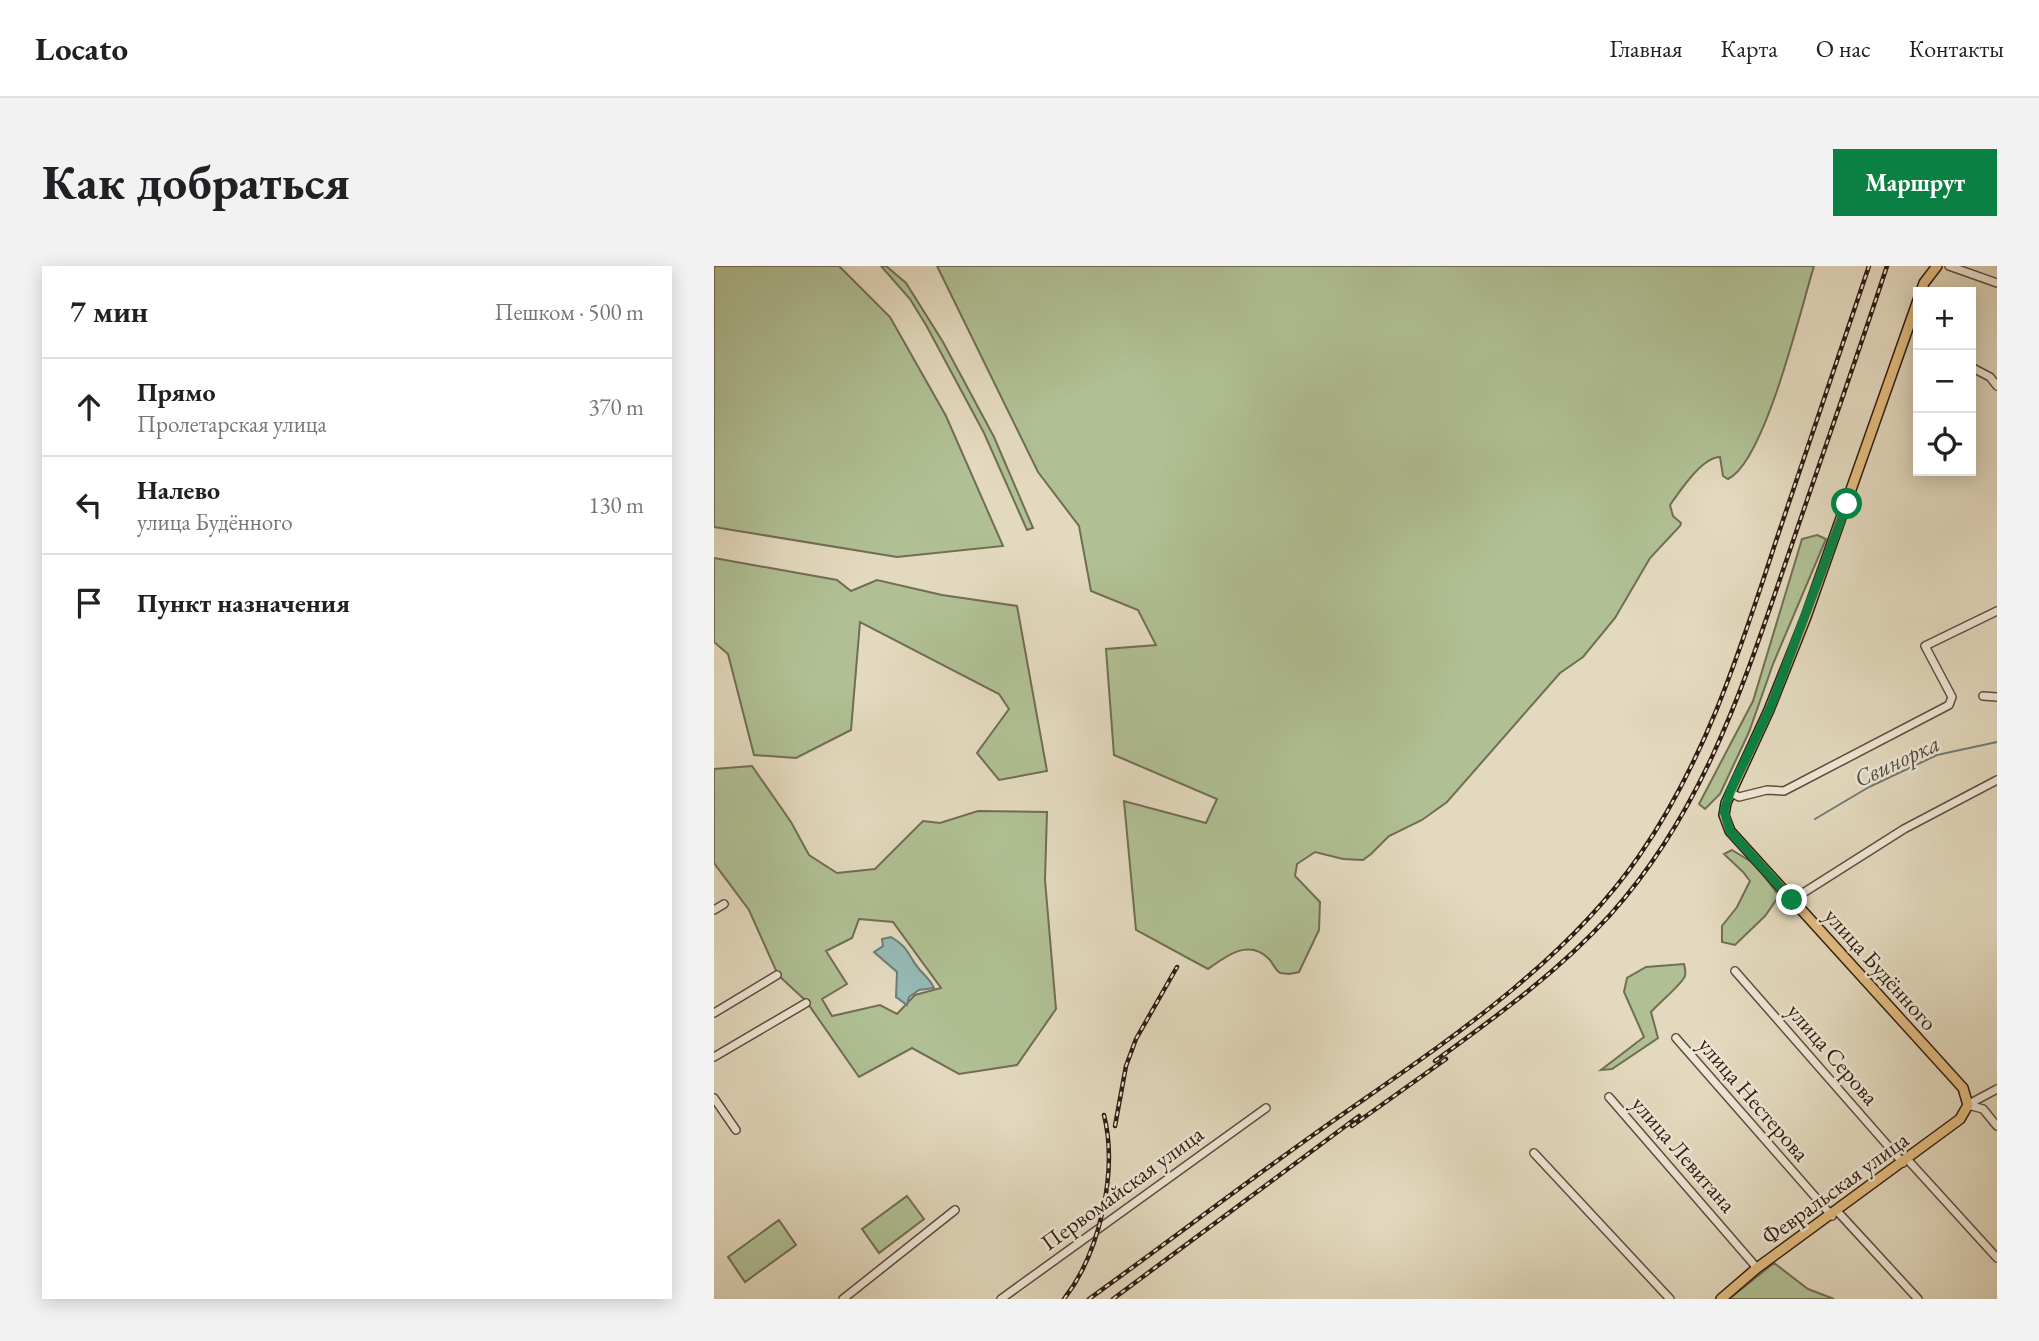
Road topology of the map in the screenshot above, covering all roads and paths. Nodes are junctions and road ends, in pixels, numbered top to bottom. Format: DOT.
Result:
graph roads {
  1 [pos="1937,266"];
  2 [pos="1949,266"];
  3 [pos="1997,283"];
  4 [pos="1923,287"];
  5 [pos="1913,314"];
  6 [pos="1976,369"];
  7 [pos="1997,386"];
  8 [pos="1997,611"];
  9 [pos="1983,696"];
  10 [pos="1997,697"];
  11 [pos="1997,780"];
  12 [pos="1730,792"];
  13 [pos="1792,900"];
  14 [pos="724,904"];
  15 [pos="714,910"];
  16 [pos="1735,971"];
  17 [pos="777,975"];
  18 [pos="806,1003"];
  19 [pos="714,1013"];
  20 [pos="1676,1038"];
  21 [pos="714,1057"];
  22 [pos="1997,1089"];
  23 [pos="1609,1097"];
  24 [pos="714,1098"];
  25 [pos="1968,1105"];
  26 [pos="1266,1108"];
  27 [pos="1997,1126"];
  28 [pos="736,1130"];
  29 [pos="1534,1153"];
  30 [pos="1905,1161"];
  31 [pos="956,1210"];
  32 [pos="1835,1214"];
  33 [pos="1997,1258"];
  34 [pos="1757,1268"];
  35 [pos="843,1299"];
  36 [pos="1001,1299"];
  37 [pos="1670,1299"];
  38 [pos="1721,1299"];
  39 [pos="1917,1299"];
  1 -- 4 [label="main road"];
  2 -- 3 [label="street"];
  5 -- 12 [label="main road"];
  6 -- 7 [label="street"];
  8 -- 12 [label="street"];
  9 -- 10 [label="street"];
  11 -- 13 [label="street"];
  12 -- 13 [label="main road, улица Будённого"];
  13 -- 25 [label="main road, улица Будённого"];
  14 -- 15 [label="street"];
  16 -- 30 [label="street, улица Серова"];
  17 -- 19 [label="street"];
  18 -- 21 [label="street"];
  20 -- 32 [label="street, улица Нестерова"];
  22 -- 25 [label="street"];
  23 -- 34 [label="street, улица Левитана"];
  24 -- 28 [label="street"];
  25 -- 27 [label="street"];
  25 -- 30 [label="main road, Февральская улица"];
  26 -- 36 [label="street, Первомайская улица"];
  29 -- 37 [label="street"];
  30 -- 32 [label="main road, Февральская улица"];
  30 -- 33 [label="street, улица Серова"];
  31 -- 35 [label="street"];
  32 -- 34 [label="main road, Февральская улица"];
  32 -- 39 [label="street, улица Нестерова"];
  34 -- 38 [label="main road, Февральская улица"];
}
